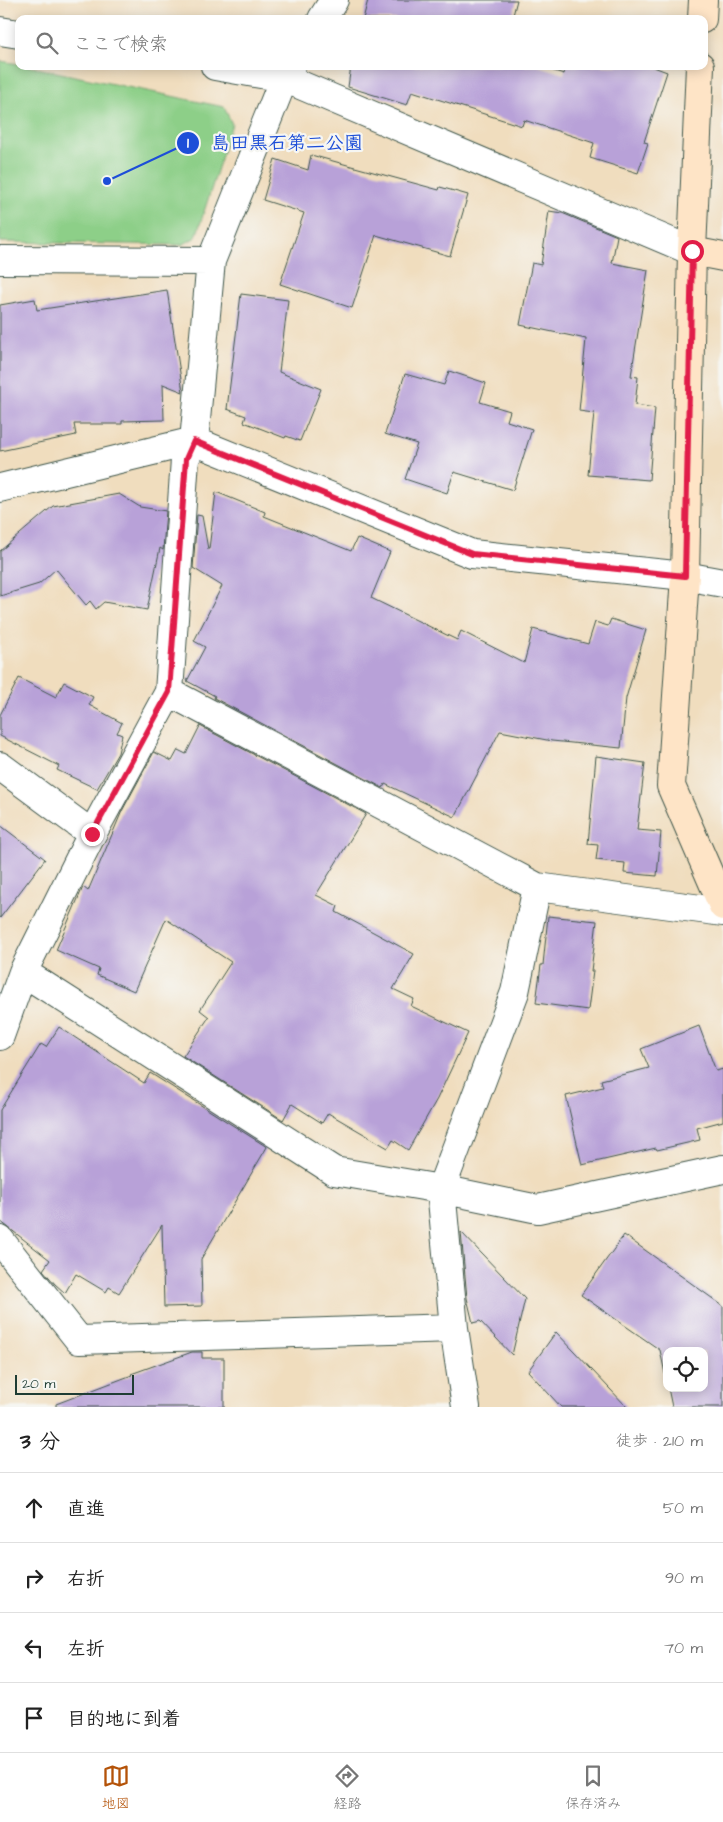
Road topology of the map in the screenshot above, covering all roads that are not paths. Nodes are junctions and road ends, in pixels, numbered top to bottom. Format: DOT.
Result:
graph roads {
  1 [pos="334,0"];
  2 [pos="703,0"];
  3 [pos="325,15"];
  4 [pos="702,15"];
  5 [pos="0,31"];
  6 [pos="15,33"];
  7 [pos="264,70"];
  8 [pos="700,70"];
  9 [pos="288,72"];
  10 [pos="692,251"];
  11 [pos="723,257"];
  12 [pos="0,260"];
  13 [pos="211,261"];
  14 [pos="194,441"];
  15 [pos="0,488"];
  16 [pos="685,576"];
  17 [pos="723,583"];
  18 [pos="169,692"];
  19 [pos="0,766"];
  20 [pos="92,834"];
  21 [pos="537,887"];
  22 [pos="723,906"];
  23 [pos="723,912"];
  24 [pos="23,972"];
  25 [pos="0,1036"];
  26 [pos="723,1169"];
  27 [pos="441,1189"];
  28 [pos="0,1240"];
  29 [pos="454,1328"];
  30 [pos="466,1407"];
  1 -- 3 [label="street"];
  2 -- 4 [label="street"];
  5 -- 6 [label="street"];
  7 -- 9 [label="street"];
  8 -- 10 [label="street"];
  9 -- 10 [label="street"];
  9 -- 13 [label="street"];
  10 -- 11 [label="street"];
  10 -- 16 [label="street"];
  12 -- 13 [label="street"];
  13 -- 14 [label="street"];
  14 -- 15 [label="street"];
  14 -- 16 [label="street"];
  14 -- 18 [label="street"];
  16 -- 17 [label="street"];
  16 -- 22 [label="street"];
  18 -- 20 [label="street"];
  18 -- 21 [label="street"];
  19 -- 20 [label="street"];
  20 -- 24 [label="street"];
  21 -- 23 [label="street"];
  21 -- 27 [label="street"];
  24 -- 25 [label="street"];
  24 -- 27 [label="street"];
  26 -- 27 [label="street"];
  27 -- 29 [label="street"];
  28 -- 29 [label="street"];
  29 -- 30 [label="street"];
}
